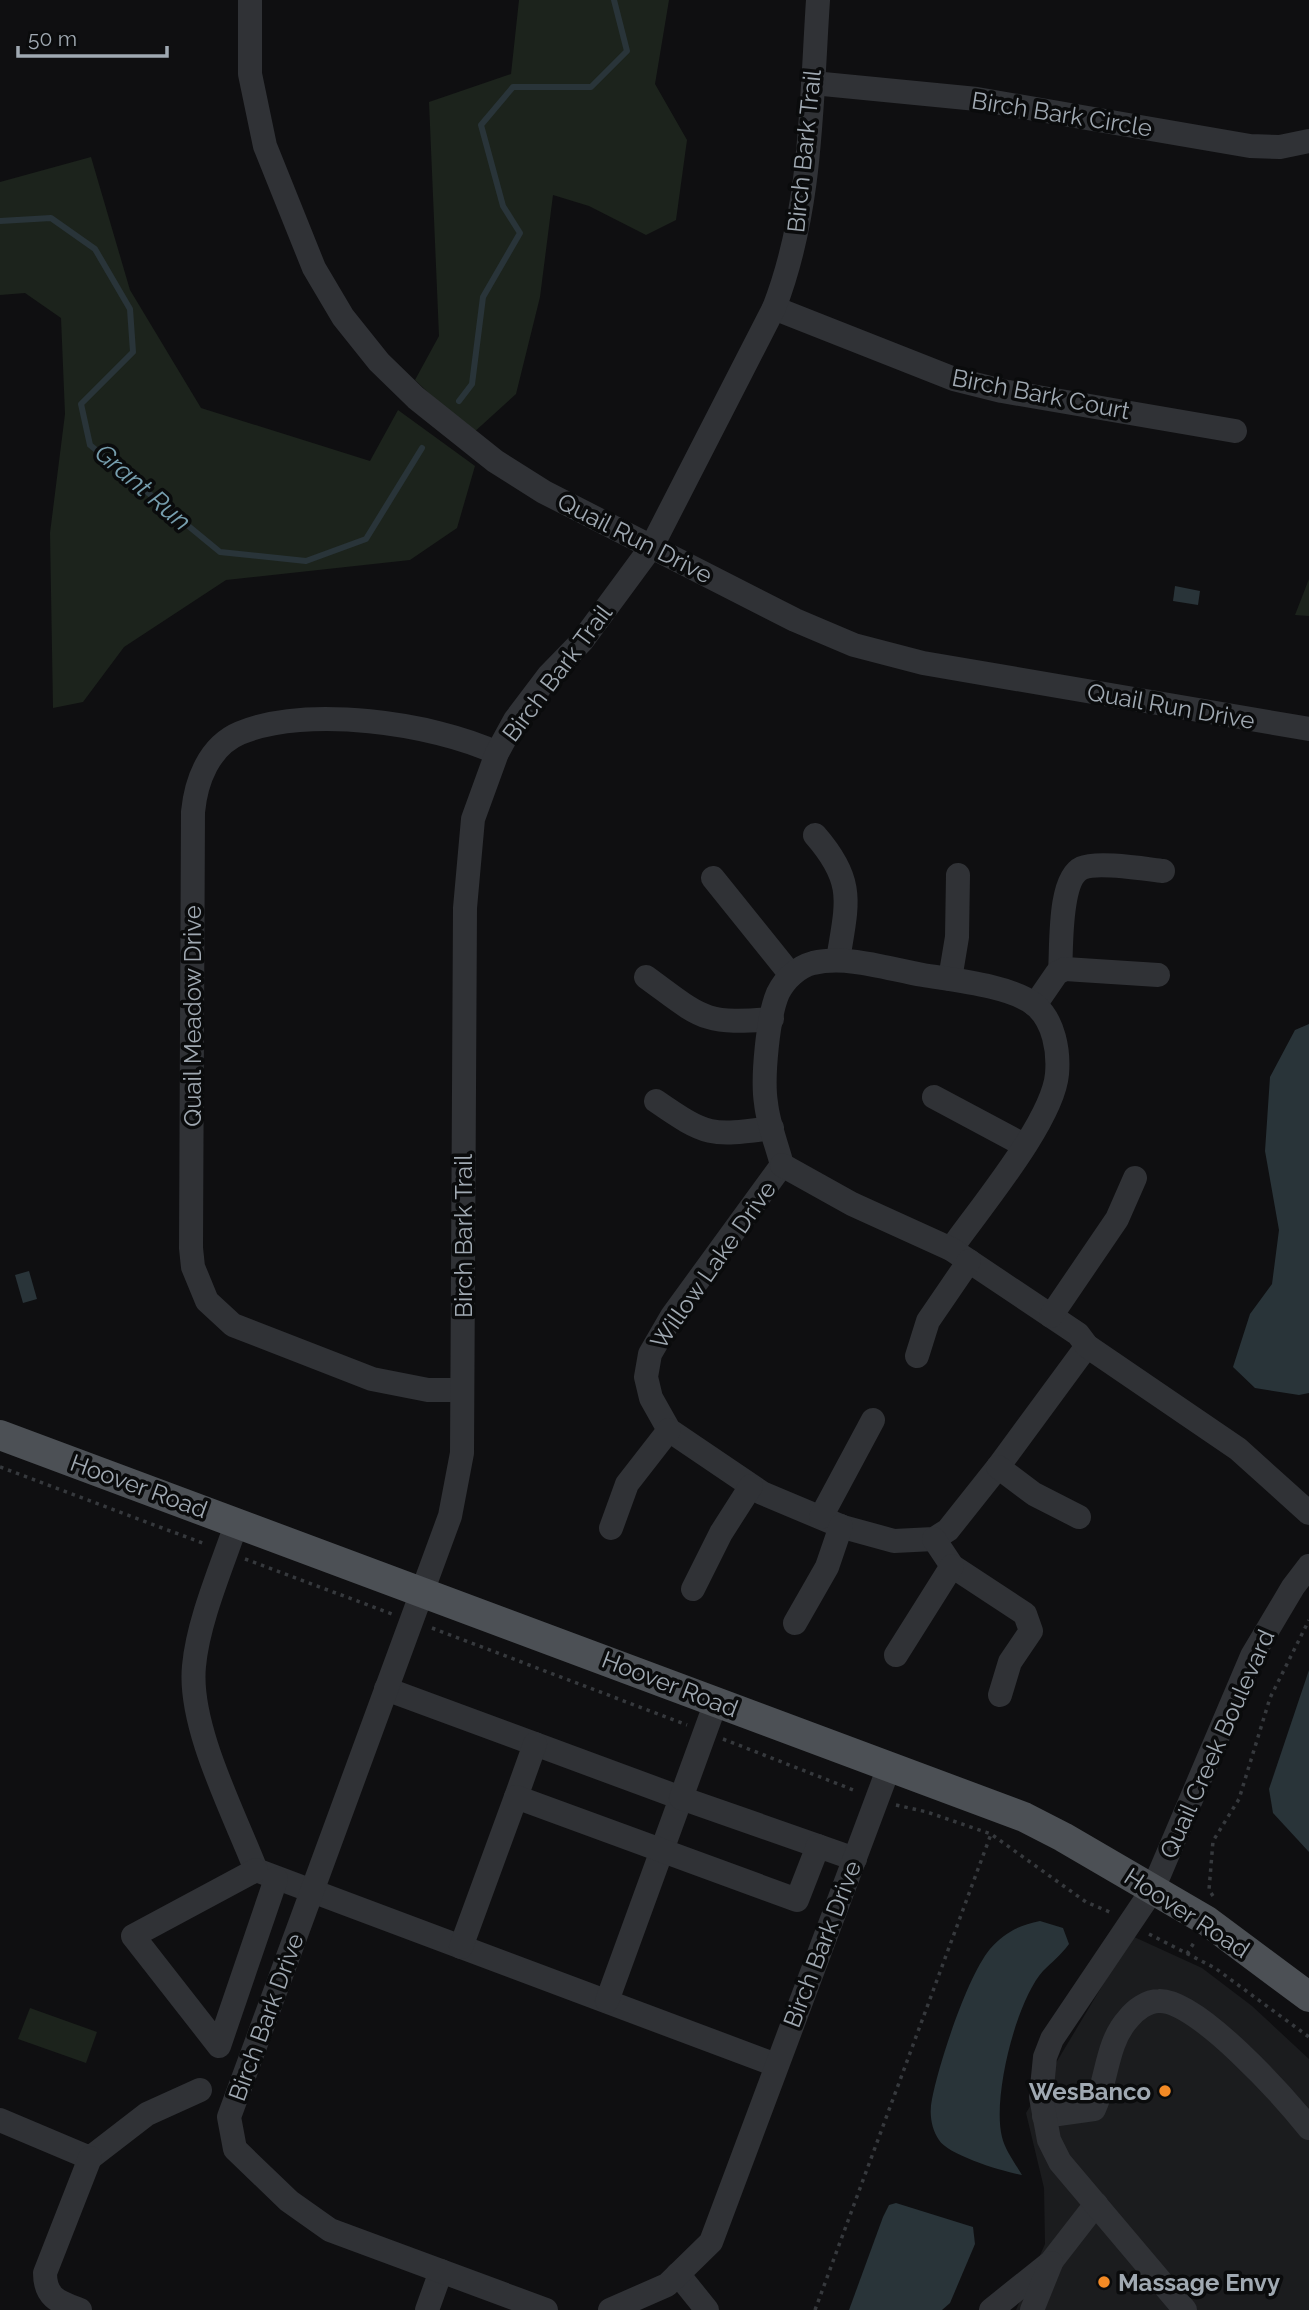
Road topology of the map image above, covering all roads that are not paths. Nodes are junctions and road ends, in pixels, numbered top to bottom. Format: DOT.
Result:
graph roads {
  1 [pos="250,0"];
  2 [pos="818,0"];
  3 [pos="813,83"];
  4 [pos="1309,141"];
  5 [pos="774,308"];
  6 [pos="1235,431"];
  7 [pos="652,546"];
  8 [pos="1309,729"];
  9 [pos="497,753"];
  10 [pos="815,835"];
  11 [pos="1163,870"];
  12 [pos="958,875"];
  13 [pos="713,878"];
  14 [pos="838,960"];
  15 [pos="1060,971"];
  16 [pos="791,975"];
  17 [pos="1157,975"];
  18 [pos="646,977"];
  19 [pos="950,979"];
  20 [pos="1035,1005"];
  21 [pos="772,1019"];
  22 [pos="934,1097"];
  23 [pos="656,1101"];
  24 [pos="772,1128"];
  25 [pos="1024,1145"];
  26 [pos="782,1165"];
  27 [pos="1135,1178"];
  28 [pos="960,1255"];
  29 [pos="1051,1315"];
  30 [pos="1087,1346"];
  31 [pos="916,1356"];
  32 [pos="462,1390"];
  33 [pos="873,1420"];
  34 [pos="669,1430"];
  35 [pos="0,1435"];
  36 [pos="998,1467"];
  37 [pos="751,1486"];
  38 [pos="1309,1513"];
  39 [pos="1079,1517"];
  40 [pos="831,1521"];
  41 [pos="237,1522"];
  42 [pos="611,1528"];
  43 [pos="934,1539"];
  44 [pos="952,1566"];
  45 [pos="1309,1566"];
  46 [pos="693,1589"];
  47 [pos="422,1591"];
  48 [pos="795,1623"];
  49 [pos="896,1655"];
  50 [pos="386,1689"];
  51 [pos="1000,1695"];
  52 [pos="716,1702"];
  53 [pos="535,1744"];
  54 [pos="889,1767"];
  55 [pos="516,1797"];
  56 [pos="681,1798"];
  57 [pos="818,1846"];
  58 [pos="663,1850"];
  59 [pos="855,1859"];
  60 [pos="266,1874"];
  61 [pos="1153,1889"];
  62 [pos="312,1890"];
  63 [pos="461,1947"];
  64 [pos="1309,1997"];
  65 [pos="607,2001"];
  66 [pos="776,2065"];
  67 [pos="200,2090"];
  68 [pos="1044,2116"];
  69 [pos="0,2119"];
  70 [pos="1309,2128"];
  71 [pos="90,2158"];
  72 [pos="1096,2204"];
  73 [pos="1051,2262"];
  74 [pos="441,2271"];
  75 [pos="678,2274"];
  76 [pos="80,2310"];
  77 [pos="427,2310"];
  78 [pos="546,2310"];
  79 [pos="610,2310"];
  80 [pos="707,2310"];
  81 [pos="991,2310"];
  82 [pos="1032,2310"];
  83 [pos="1185,2310"];
  1 -- 7 [label="street, Quail Run Drive"];
  2 -- 3 [label="street, Birch Bark Trail"];
  3 -- 4 [label="street, Birch Bark Circle"];
  3 -- 5 [label="street, Birch Bark Trail"];
  5 -- 6 [label="street, Birch Bark Court"];
  5 -- 7 [label="street, Birch Bark Trail"];
  7 -- 8 [label="street, Quail Run Drive"];
  7 -- 9 [label="street, Birch Bark Trail"];
  9 -- 32 [label="street, Birch Bark Trail"];
  9 -- 32 [label="street, Quail Meadow Drive"];
  10 -- 14 [label="street"];
  11 -- 15 [label="street"];
  12 -- 19 [label="street"];
  13 -- 16 [label="street"];
  14 -- 16 [label="street"];
  14 -- 19 [label="street"];
  15 -- 17 [label="street"];
  15 -- 20 [label="street"];
  16 -- 21 [label="street"];
  18 -- 21 [label="street"];
  19 -- 20 [label="street"];
  20 -- 25 [label="street"];
  21 -- 24 [label="street"];
  22 -- 25 [label="street"];
  23 -- 24 [label="street"];
  24 -- 26 [label="street"];
  25 -- 28 [label="street"];
  26 -- 28 [label="street, Willow Lake Drive"];
  26 -- 34 [label="street, Willow Lake Drive"];
  27 -- 29 [label="street"];
  28 -- 29 [label="street, Willow Lake Drive"];
  28 -- 31 [label="street"];
  29 -- 30 [label="street, Willow Lake Drive"];
  30 -- 36 [label="street"];
  30 -- 38 [label="street, Willow Lake Drive"];
  32 -- 47 [label="street, Birch Bark Trail"];
  33 -- 40 [label="street"];
  34 -- 37 [label="street, Willow Lake Drive"];
  34 -- 42 [label="street"];
  35 -- 41 [label="main road, Hoover Road"];
  36 -- 39 [label="street"];
  36 -- 43 [label="street"];
  37 -- 40 [label="street, Willow Lake Drive"];
  37 -- 46 [label="street"];
  40 -- 43 [label="street, Willow Lake Drive"];
  40 -- 48 [label="street"];
  41 -- 47 [label="main road, Hoover Road"];
  41 -- 60 [label="street"];
  43 -- 44 [label="street"];
  44 -- 49 [label="street"];
  44 -- 51 [label="street"];
  45 -- 61 [label="street, Quail Creek Boulevard"];
  47 -- 50 [label="street, Birch Bark Drive"];
  47 -- 52 [label="main road, Hoover Road"];
  50 -- 53 [label="street"];
  50 -- 62 [label="street, Birch Bark Drive"];
  52 -- 54 [label="main road, Hoover Road"];
  52 -- 56 [label="street"];
  53 -- 55 [label="street"];
  53 -- 56 [label="street"];
  54 -- 59 [label="street, Birch Bark Drive"];
  54 -- 61 [label="main road, Hoover Road"];
  55 -- 58 [label="street"];
  55 -- 63 [label="street"];
  56 -- 57 [label="street"];
  56 -- 58 [label="street"];
  57 -- 58 [label="street"];
  57 -- 59 [label="street"];
  58 -- 65 [label="street"];
  59 -- 66 [label="street, Birch Bark Drive"];
  60 -- 60 [label="street"];
  60 -- 62 [label="street"];
  61 -- 64 [label="main road, Hoover Road"];
  61 -- 68 [label="street, Quail Creek Boulevard"];
  62 -- 63 [label="street"];
  62 -- 74 [label="street, Birch Bark Drive"];
  63 -- 65 [label="street"];
  65 -- 66 [label="street"];
  66 -- 75 [label="street, Birch Bark Drive"];
  67 -- 71 [label="street"];
  68 -- 70 [label="street"];
  68 -- 72 [label="street, Quail Creek Boulevard"];
  69 -- 71 [label="street"];
  71 -- 76 [label="street"];
  72 -- 73 [label="street"];
  72 -- 83 [label="street, Quail Creek Boulevard"];
  73 -- 81 [label="street"];
  73 -- 82 [label="street"];
  74 -- 77 [label="street"];
  74 -- 78 [label="street, Birch Bark Drive"];
  75 -- 79 [label="street, Birch Bark Drive"];
  75 -- 80 [label="street"];
}
